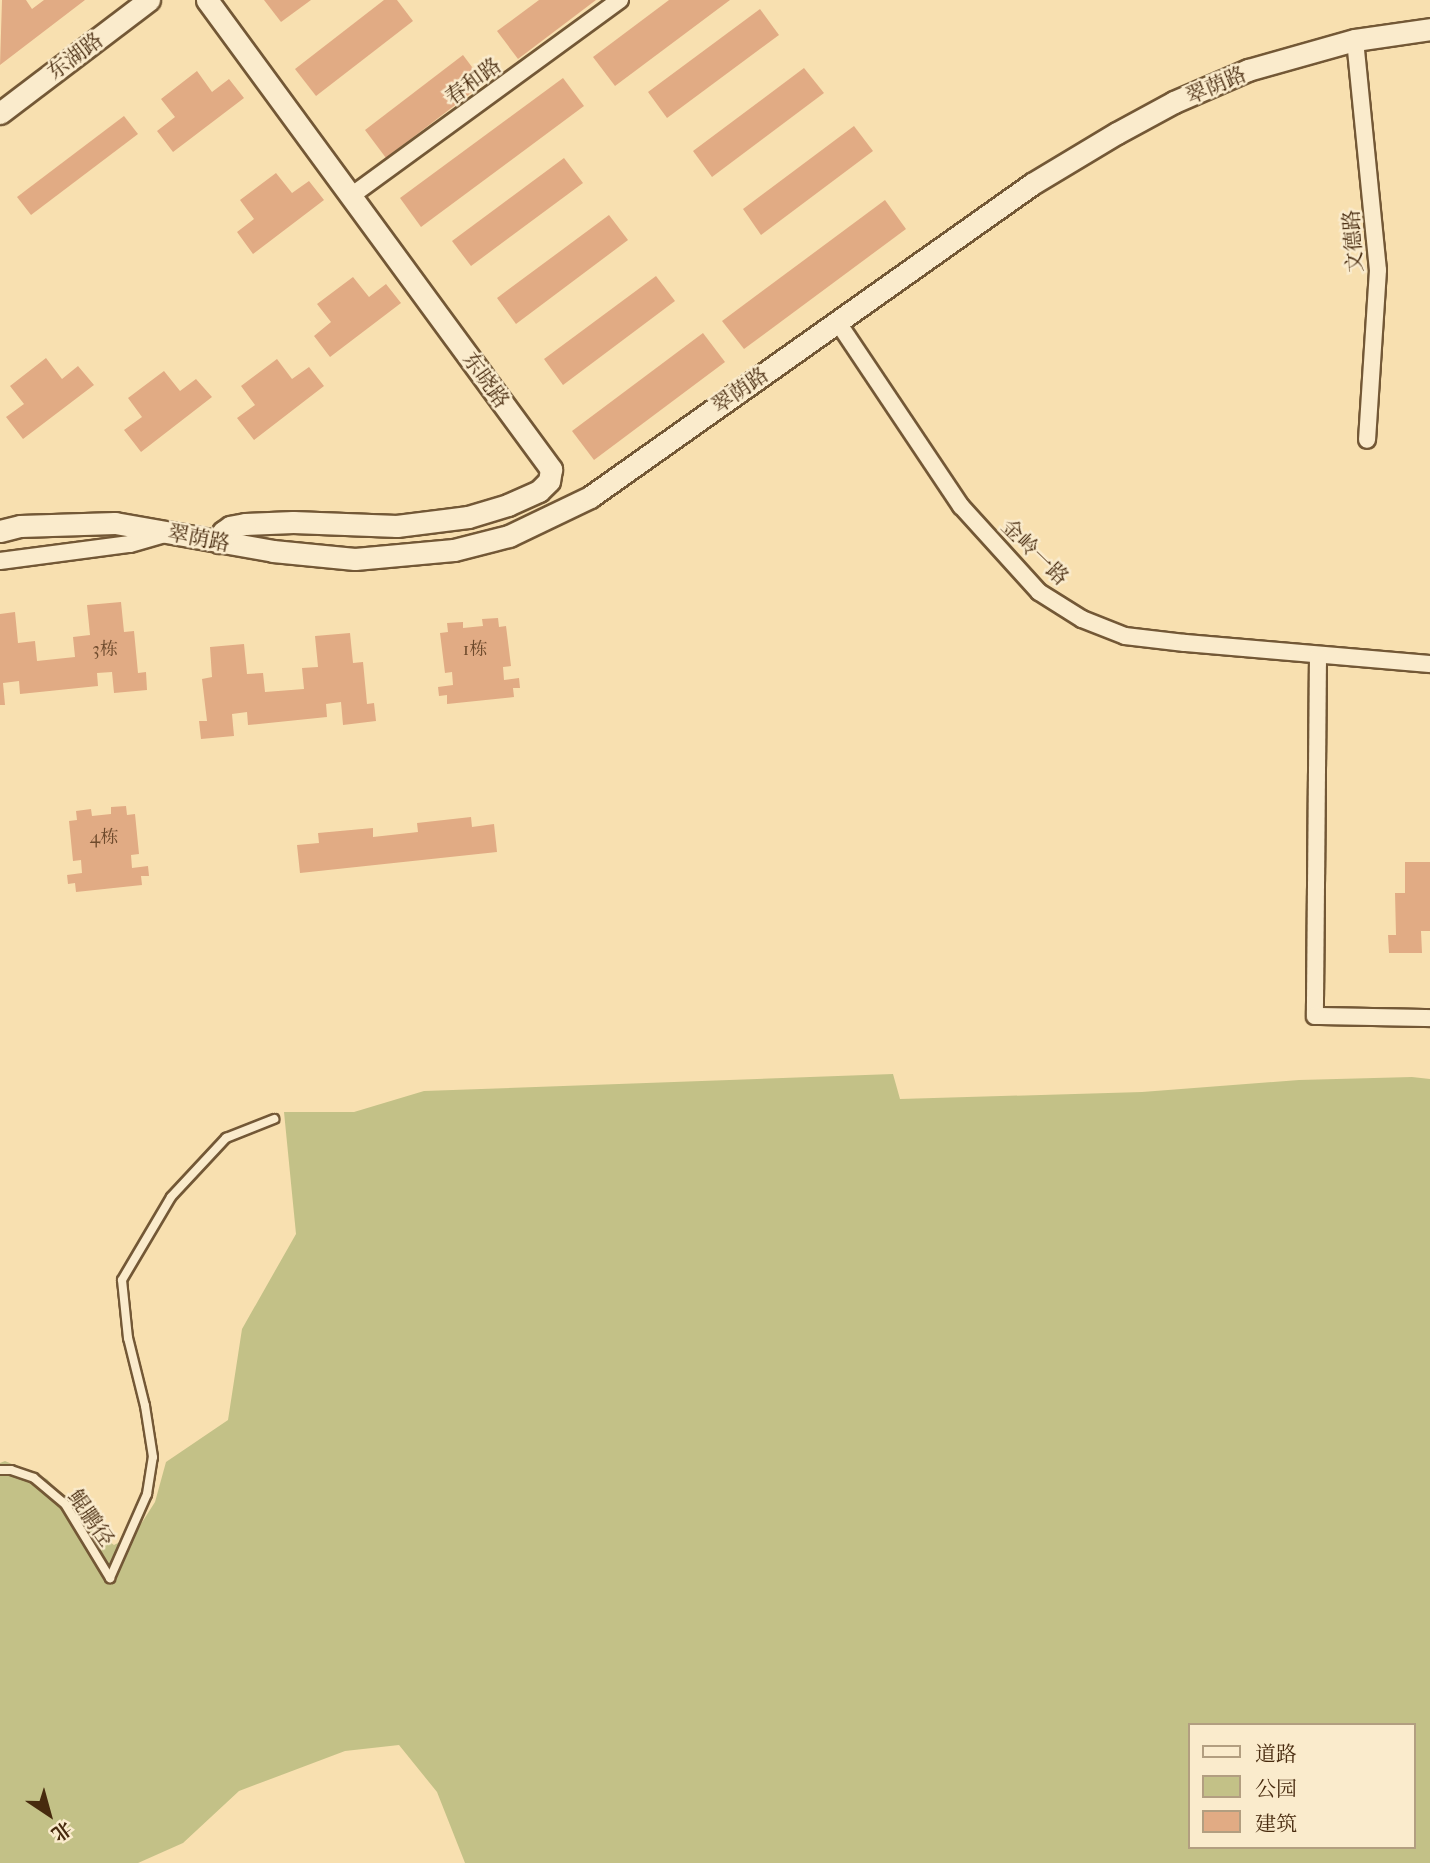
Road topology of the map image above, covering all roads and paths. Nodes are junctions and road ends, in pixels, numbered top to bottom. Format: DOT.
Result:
graph roads {
  1 [pos="149,0"];
  2 [pos="207,0"];
  3 [pos="620,0"];
  4 [pos="1430,29"];
  5 [pos="1354,40"];
  6 [pos="0,113"];
  7 [pos="351,196"];
  8 [pos="837,321"];
  9 [pos="1367,440"];
  10 [pos="0,531"];
  11 [pos="174,532"];
  12 [pos="219,542"];
  13 [pos="0,561"];
  14 [pos="1318,656"];
  15 [pos="1430,664"];
  16 [pos="1430,1018"];
  17 [pos="274,1119"];
  18 [pos="0,1470"];
  1 -- 6 [label="street, 东湖路"];
  2 -- 7 [label="street, 东晓路"];
  3 -- 7 [label="street, 春和路"];
  4 -- 5 [label="street, 翠荫路"];
  5 -- 8 [label="street, 翠荫路"];
  5 -- 9 [label="street, 文德路"];
  7 -- 12 [label="street, 东晓路"];
  8 -- 12 [label="street, 翠荫路"];
  8 -- 14 [label="street, 金岭一路"];
  10 -- 11 [label="street, 翠荫路"];
  11 -- 12 [label="street, 翠荫路"];
  11 -- 13 [label="street"];
  14 -- 15 [label="street, 金岭一路"];
  14 -- 16 [label="street"];
  17 -- 18 [label="lane, 鲲鹏径"];
}
